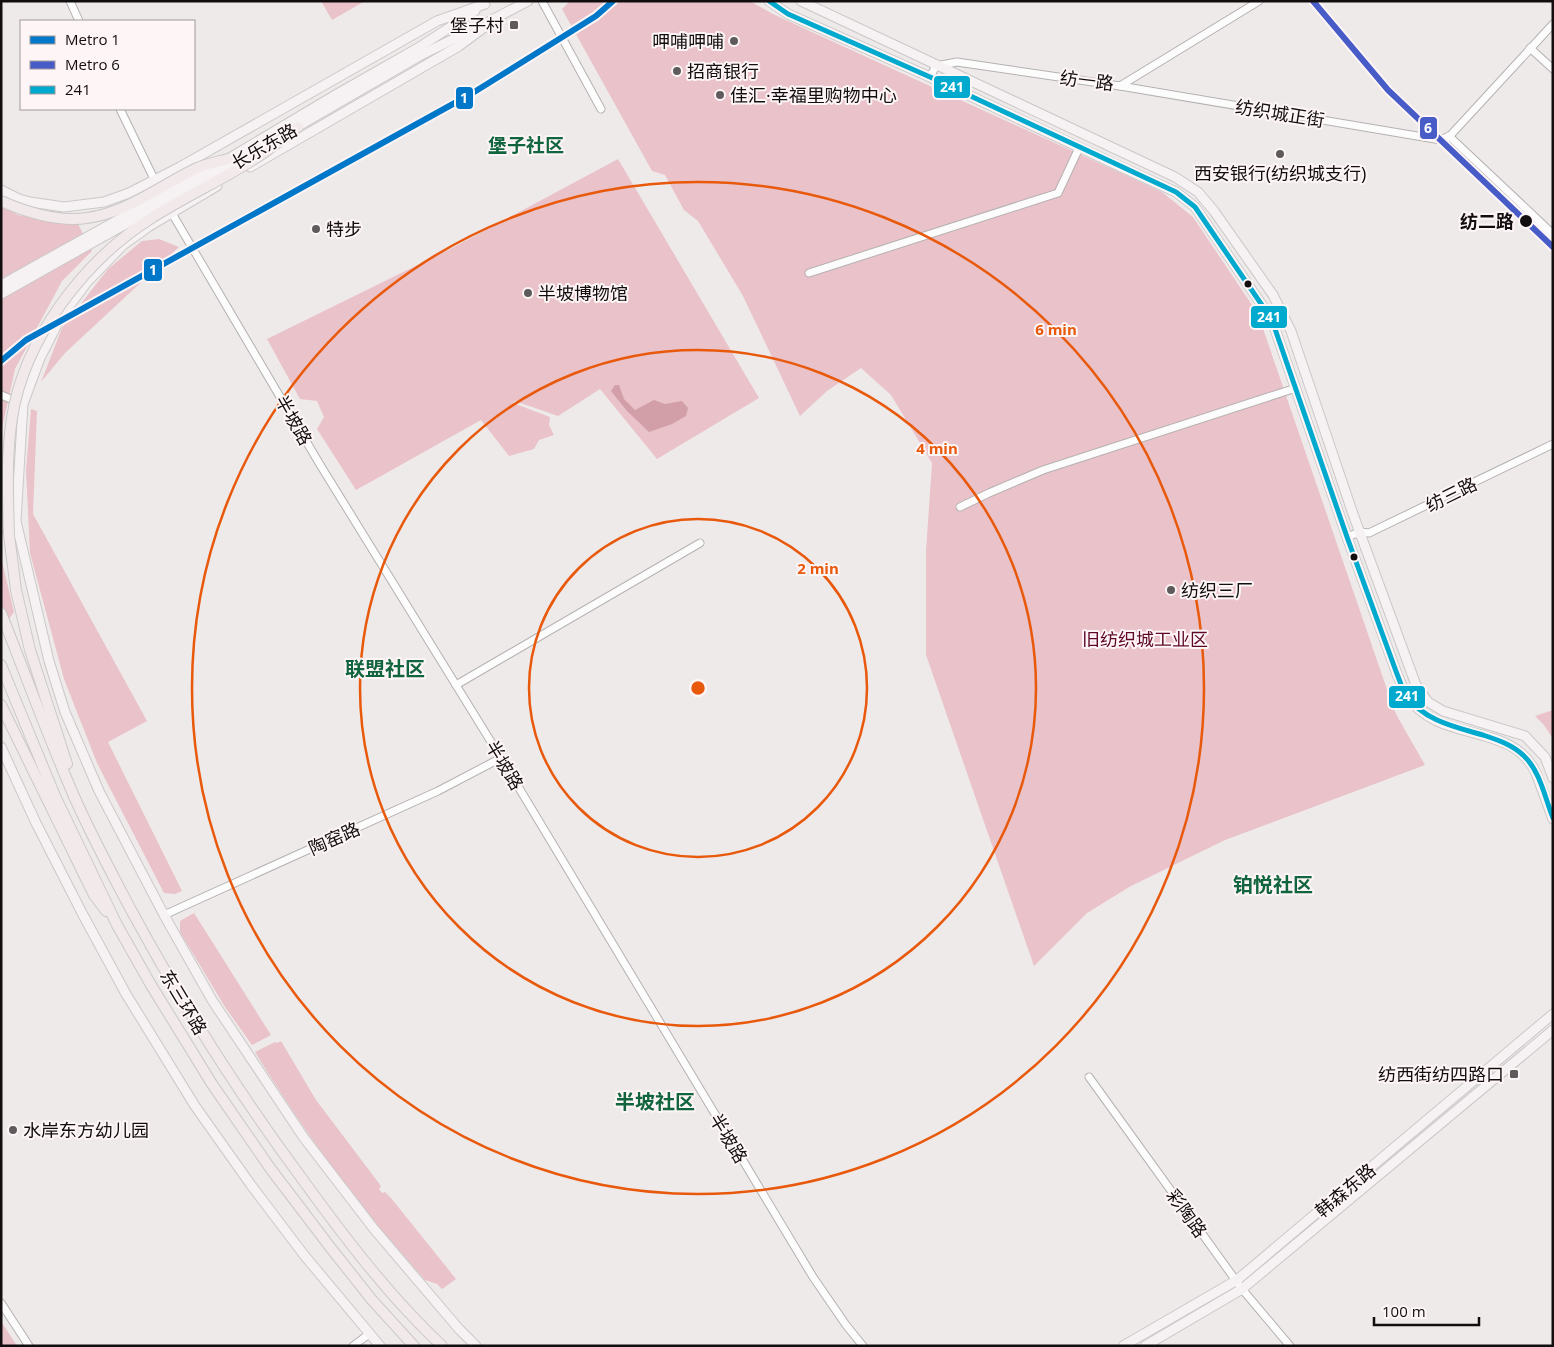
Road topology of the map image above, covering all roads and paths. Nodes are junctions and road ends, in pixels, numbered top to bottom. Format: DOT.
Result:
graph roads {
  1 [pos="70,1"];
  2 [pos="528,1"];
  3 [pos="542,1"];
  4 [pos="769,1"];
  5 [pos="801,1"];
  6 [pos="1259,1"];
  7 [pos="487,3"];
  8 [pos="79,20"];
  9 [pos="494,20"];
  10 [pos="1553,24"];
  11 [pos="1530,48"];
  12 [pos="419,52"];
  13 [pos="936,66"];
  14 [pos="1553,69"];
  15 [pos="930,77"];
  16 [pos="1120,86"];
  17 [pos="601,109"];
  18 [pos="120,110"];
  19 [pos="298,127"];
  20 [pos="1445,139"];
  21 [pos="1079,148"];
  22 [pos="228,159"];
  23 [pos="155,180"];
  24 [pos="1,190"];
  25 [pos="1,201"];
  26 [pos="171,212"];
  27 [pos="1553,234"];
  28 [pos="1553,243"];
  29 [pos="809,273"];
  30 [pos="1,285"];
  31 [pos="1,294"];
  32 [pos="1296,388"];
  33 [pos="1,395"];
  34 [pos="23,404"];
  35 [pos="1553,444"];
  36 [pos="1,505"];
  37 [pos="960,507"];
  38 [pos="1360,532"];
  39 [pos="9,535"];
  40 [pos="1347,537"];
  41 [pos="700,543"];
  42 [pos="1,613"];
  43 [pos="1,665"];
  44 [pos="456,685"];
  45 [pos="2,705"];
  46 [pos="1,747"];
  47 [pos="502,758"];
  48 [pos="1553,778"];
  49 [pos="73,794"];
  50 [pos="1553,820"];
  51 [pos="164,915"];
  52 [pos="117,925"];
  53 [pos="1553,1014"];
  54 [pos="1553,1030"];
  55 [pos="1089,1077"];
  56 [pos="1236,1280"];
  57 [pos="1242,1289"];
  58 [pos="1,1303"];
  59 [pos="369,1334"];
  60 [pos="29,1346"];
  61 [pos="353,1346"];
  62 [pos="380,1346"];
  63 [pos="414,1346"];
  64 [pos="442,1346"];
  65 [pos="476,1346"];
  66 [pos="863,1346"];
  67 [pos="1123,1346"];
  68 [pos="1145,1346"];
  69 [pos="1290,1346"];
  1 -- 8 [label="street"];
  2 -- 9 [label="main road, 长乐东路"];
  3 -- 17 [label="street"];
  4 -- 15 [label="main road"];
  5 -- 13 [label="main road"];
  6 -- 16 [label="street, 纺一路"];
  7 -- 12 [label="main road, 长乐东路"];
  7 -- 23 [label="main road"];
  9 -- 12 [label="main road, 长乐东路"];
  9 -- 26 [label="main road"];
  10 -- 11 [label="street"];
  11 -- 14 [label="street"];
  11 -- 20 [label="street"];
  12 -- 19 [label="main road, 长乐东路, bridge"];
  12 -- 22 [label="main road, 长乐东路, bridge"];
  13 -- 15 [label="street"];
  13 -- 16 [label="street, 纺一路"];
  13 -- 38 [label="main road"];
  15 -- 21 [label="main road"];
  16 -- 20 [label="street, 纺织城正街"];
  18 -- 23 [label="street, 半坡路"];
  19 -- 31 [label="main road, 长乐东路, bridge"];
  19 -- 39 [label="highway, bridge"];
  20 -- 27 [label="street"];
  20 -- 28 [label="street"];
  21 -- 29 [label="street"];
  21 -- 32 [label="main road"];
  22 -- 25 [label="highway, bridge"];
  22 -- 30 [label="main road, 长乐东路, bridge"];
  23 -- 24 [label="main road"];
  23 -- 26 [label="street, 半坡路"];
  26 -- 34 [label="main road"];
  26 -- 44 [label="street, 半坡路"];
  32 -- 37 [label="street"];
  32 -- 40 [label="main road"];
  33 -- 34 [label="street"];
  34 -- 51 [label="main road"];
  35 -- 38 [label="street, 纺三路"];
  36 -- 39 [label="highway, bridge"];
  38 -- 40 [label="street, 纺三路"];
  38 -- 48 [label="main road"];
  39 -- 49 [label="highway"];
  40 -- 50 [label="main road"];
  41 -- 44 [label="street"];
  42 -- 49 [label="highway, 东三环路"];
  43 -- 52 [label="highway, 东三环路"];
  44 -- 47 [label="street, 半坡路"];
  45 -- 52 [label="highway"];
  46 -- 59 [label="main road"];
  47 -- 51 [label="street, 陶窑路"];
  47 -- 66 [label="street, 半坡路"];
  49 -- 64 [label="highway, 东三环路"];
  51 -- 65 [label="main road"];
  52 -- 63 [label="highway, 东三环路"];
  53 -- 56 [label="main road, 韩森东路"];
  54 -- 57 [label="main road, 韩森东路"];
  55 -- 56 [label="street, 彩陶路"];
  56 -- 57 [label="street, 彩陶路"];
  56 -- 67 [label="main road, 韩森东路"];
  57 -- 68 [label="main road, 韩森东路"];
  57 -- 69 [label="street, 彩陶路"];
  58 -- 60 [label="street"];
  59 -- 61 [label="street"];
  59 -- 62 [label="main road"];
}
